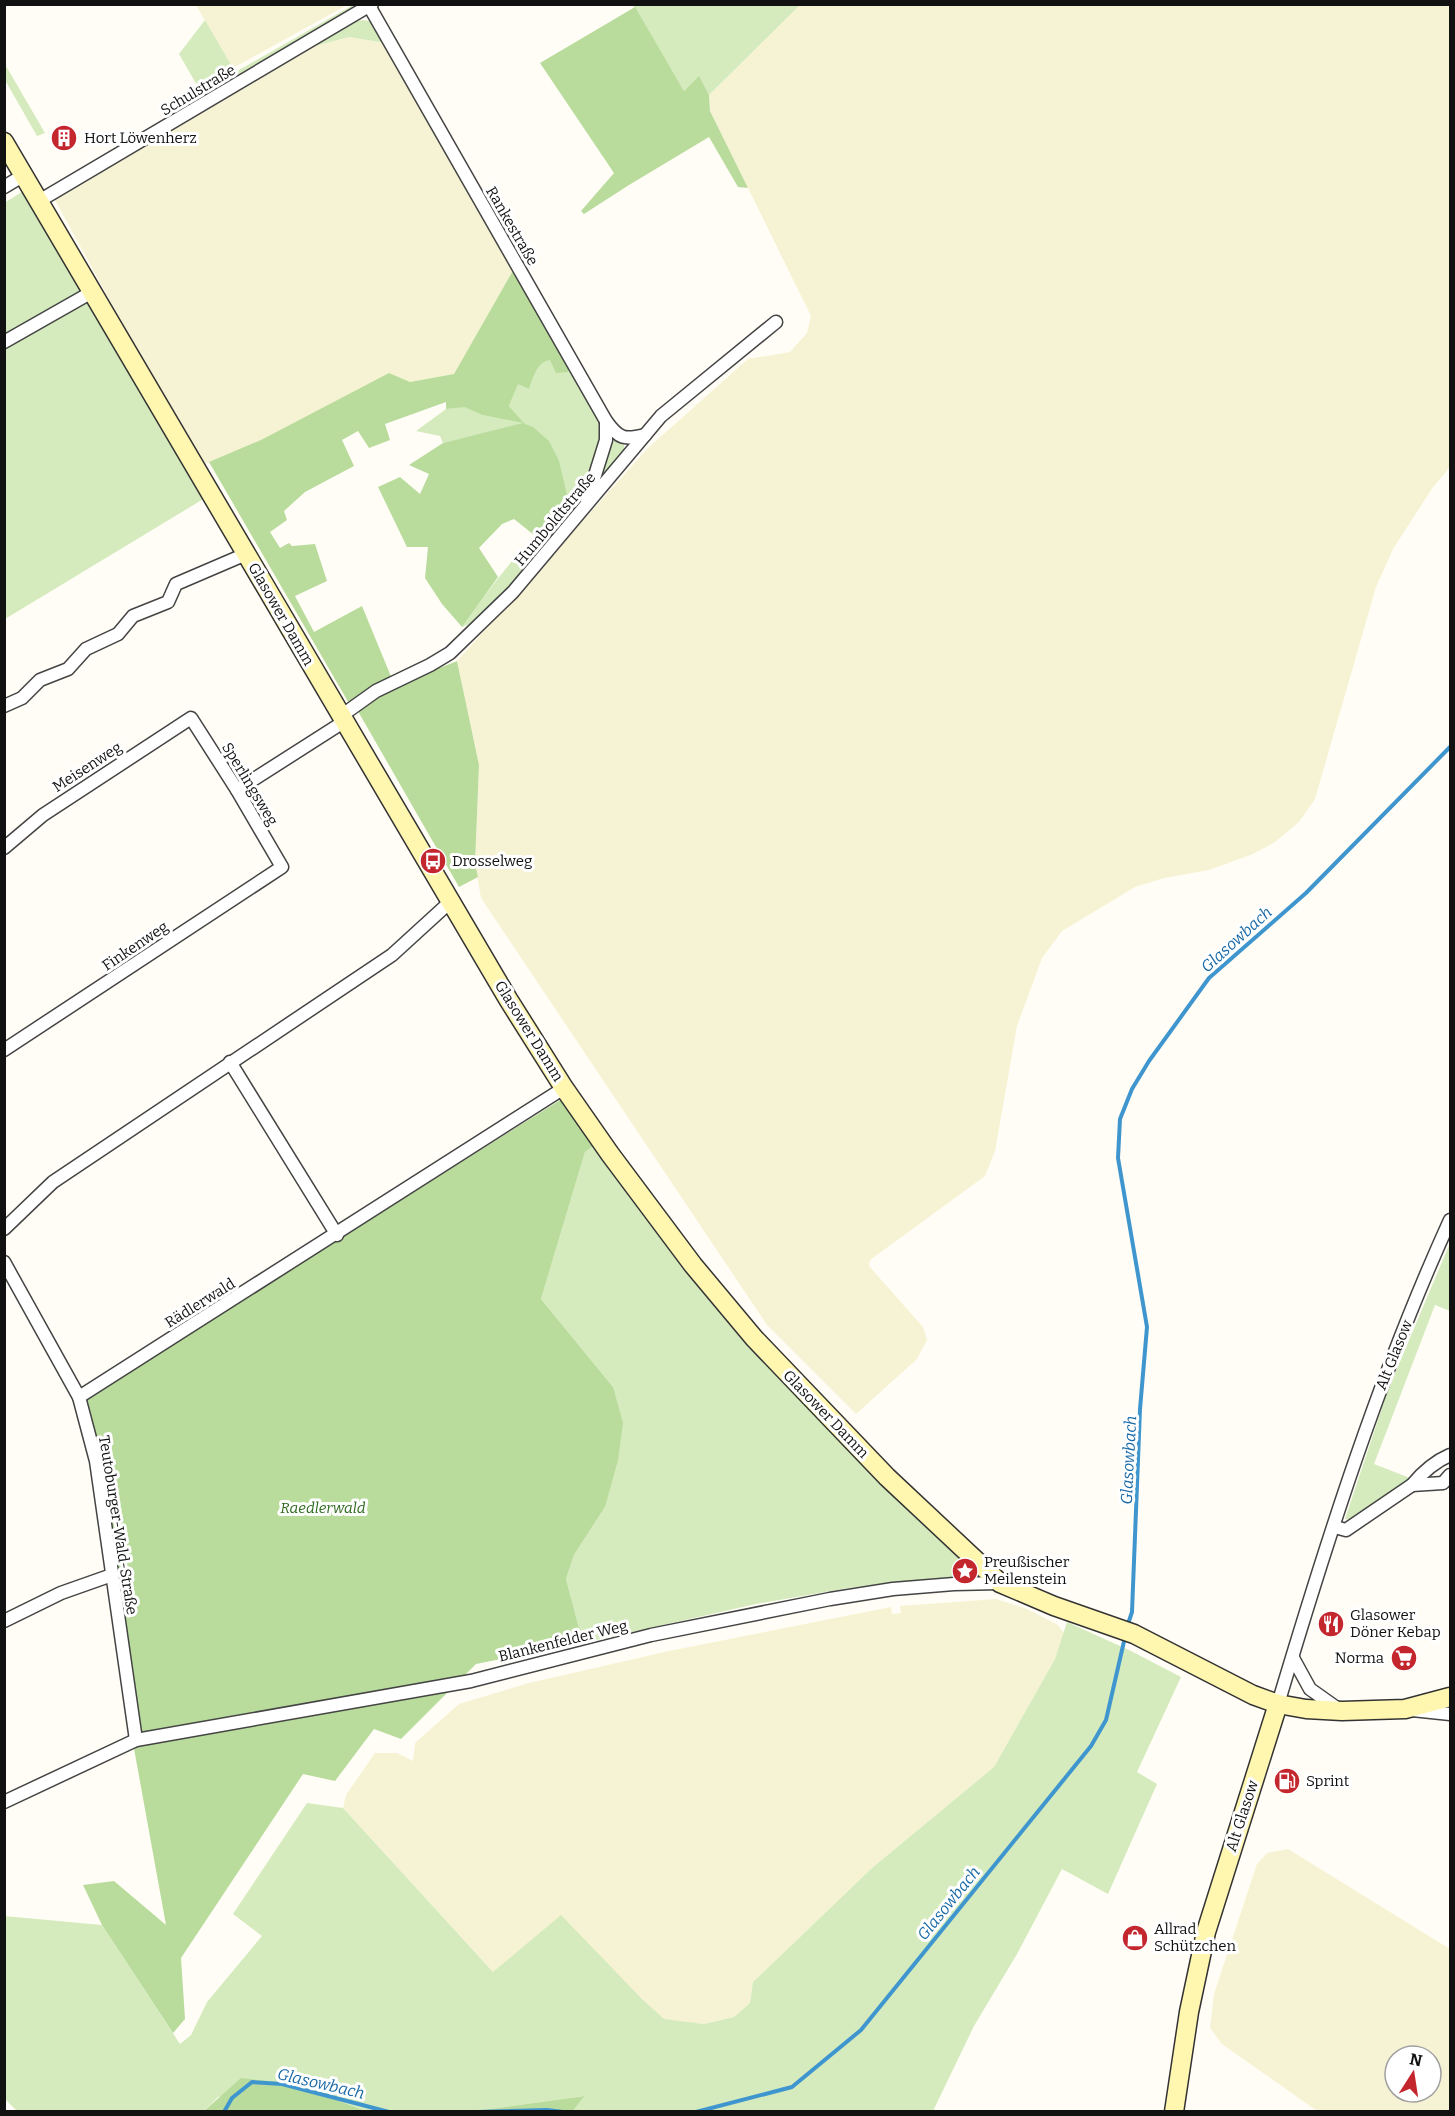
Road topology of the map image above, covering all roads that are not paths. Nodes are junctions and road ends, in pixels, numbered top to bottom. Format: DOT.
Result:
graph roads {
  1 [pos="369,5"];
  2 [pos="4,142"];
  3 [pos="24,175"];
  4 [pos="4,187"];
  5 [pos="39,201"];
  6 [pos="92,292"];
  7 [pos="776,322"];
  8 [pos="4,342"];
  9 [pos="606,421"];
  10 [pos="645,435"];
  11 [pos="585,507"];
  12 [pos="246,554"];
  13 [pos="4,706"];
  14 [pos="191,718"];
  15 [pos="343,719"];
  16 [pos="237,790"];
  17 [pos="4,848"];
  18 [pos="282,867"];
  19 [pos="450,902"];
  20 [pos="4,1050"];
  21 [pos="230,1062"];
  22 [pos="564,1088"];
  23 [pos="1450,1220"];
  24 [pos="4,1229"];
  25 [pos="337,1235"];
  26 [pos="4,1263"];
  27 [pos="79,1397"];
  28 [pos="1450,1455"];
  29 [pos="1450,1475"];
  30 [pos="1412,1485"];
  31 [pos="1335,1527"];
  32 [pos="112,1575"];
  33 [pos="1000,1583"];
  34 [pos="4,1621"];
  35 [pos="1293,1658"];
  36 [pos="1450,1696"];
  37 [pos="1278,1704"];
  38 [pos="1405,1710"];
  39 [pos="1342,1711"];
  40 [pos="1450,1714"];
  41 [pos="136,1740"];
  42 [pos="4,1802"];
  43 [pos="1174,2112"];
  1 -- 5 [label="street, Schulstraße"];
  1 -- 9 [label="street, Rankestraße"];
  2 -- 3 [label="street, Glasower Damm"];
  3 -- 4 [label="street"];
  3 -- 5 [label="street, Glasower Damm"];
  5 -- 6 [label="street, Glasower Damm"];
  6 -- 8 [label="street"];
  6 -- 12 [label="street, Glasower Damm"];
  7 -- 10 [label="street, Humboldtstraße"];
  9 -- 10 [label="street, Rankestraße"];
  9 -- 11 [label="street"];
  10 -- 11 [label="street, Humboldtstraße"];
  11 -- 15 [label="street, Humboldtstraße"];
  12 -- 13 [label="street"];
  12 -- 15 [label="street, Glasower Damm"];
  14 -- 16 [label="street, Sperlingsweg"];
  14 -- 17 [label="street, Meisenweg"];
  15 -- 16 [label="street, Humboldtstraße"];
  15 -- 19 [label="street, Glasower Damm"];
  16 -- 18 [label="street, Sperlingsweg"];
  18 -- 20 [label="street, Finkenweg"];
  19 -- 21 [label="street"];
  19 -- 22 [label="street, Glasower Damm"];
  21 -- 24 [label="street"];
  21 -- 25 [label="street"];
  22 -- 25 [label="street, Rädlerwald"];
  22 -- 33 [label="street, Glasower Damm"];
  23 -- 31 [label="street, Alt Glasow"];
  25 -- 27 [label="street, Rädlerwald"];
  26 -- 27 [label="street, Teutoburger-Wald-Straße"];
  27 -- 32 [label="street, Teutoburger-Wald-Straße"];
  28 -- 30 [label="street"];
  29 -- 30 [label="street"];
  30 -- 31 [label="street"];
  31 -- 35 [label="street, Alt Glasow"];
  32 -- 34 [label="street"];
  32 -- 41 [label="street, Teutoburger-Wald-Straße"];
  33 -- 37 [label="street, Glasower Damm"];
  33 -- 41 [label="street, Blankenfelder Weg"];
  35 -- 37 [label="street, Alt Glasow"];
  35 -- 39 [label="street"];
  36 -- 38 [label="street, Glasower Damm"];
  37 -- 39 [label="street, Glasower Damm"];
  37 -- 43 [label="street, Alt Glasow"];
  38 -- 39 [label="street, Glasower Damm"];
  38 -- 40 [label="street"];
  41 -- 42 [label="street, Blankenfelder Weg"];
}
